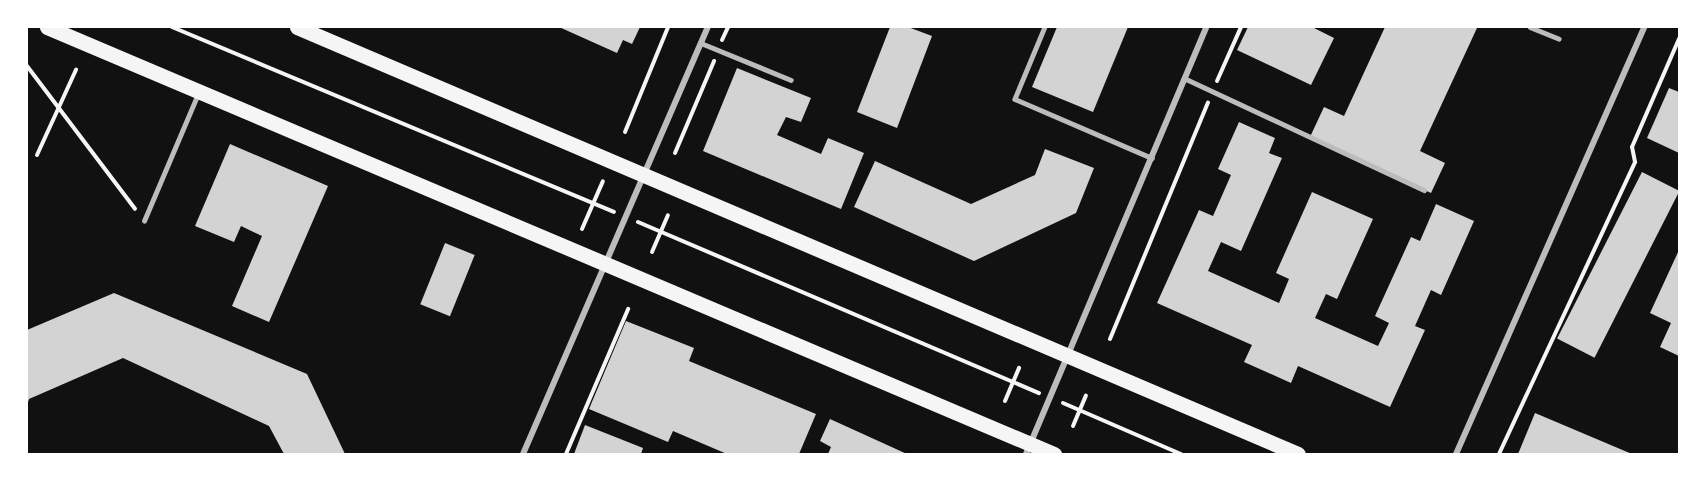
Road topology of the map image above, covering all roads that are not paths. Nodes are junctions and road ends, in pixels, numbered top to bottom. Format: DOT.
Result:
graph roads {
  1 [pos="47,27"];
  2 [pos="297,27"];
  3 [pos="708,27"];
  4 [pos="1045,27"];
  5 [pos="1206,27"];
  6 [pos="1530,27"];
  7 [pos="1644,27"];
  8 [pos="1559,39"];
  9 [pos="701,43"];
  10 [pos="1184,78"];
  11 [pos="791,80"];
  12 [pos="199,91"];
  13 [pos="1152,158"];
  14 [pos="643,176"];
  15 [pos="1424,190"];
  16 [pos="144,220"];
  17 [pos="603,262"];
  18 [pos="1068,356"];
  19 [pos="1028,449"];
  20 [pos="523,454"];
  21 [pos="1054,454"];
  22 [pos="1298,454"];
  23 [pos="1456,454"];
  1 -- 12 [label="main road"];
  2 -- 14 [label="main road"];
  3 -- 9 [label="street"];
  4 -- 13 [label="lane"];
  5 -- 10 [label="street"];
  6 -- 8 [label="lane"];
  7 -- 23 [label="street"];
  9 -- 11 [label="lane"];
  9 -- 14 [label="street"];
  10 -- 13 [label="street"];
  10 -- 15 [label="lane"];
  12 -- 16 [label="lane"];
  12 -- 17 [label="main road"];
  13 -- 18 [label="street"];
  14 -- 17 [label="street"];
  14 -- 18 [label="main road"];
  17 -- 19 [label="main road"];
  17 -- 20 [label="street"];
  18 -- 19 [label="street"];
  18 -- 22 [label="main road"];
  19 -- 21 [label="main road"];
}
